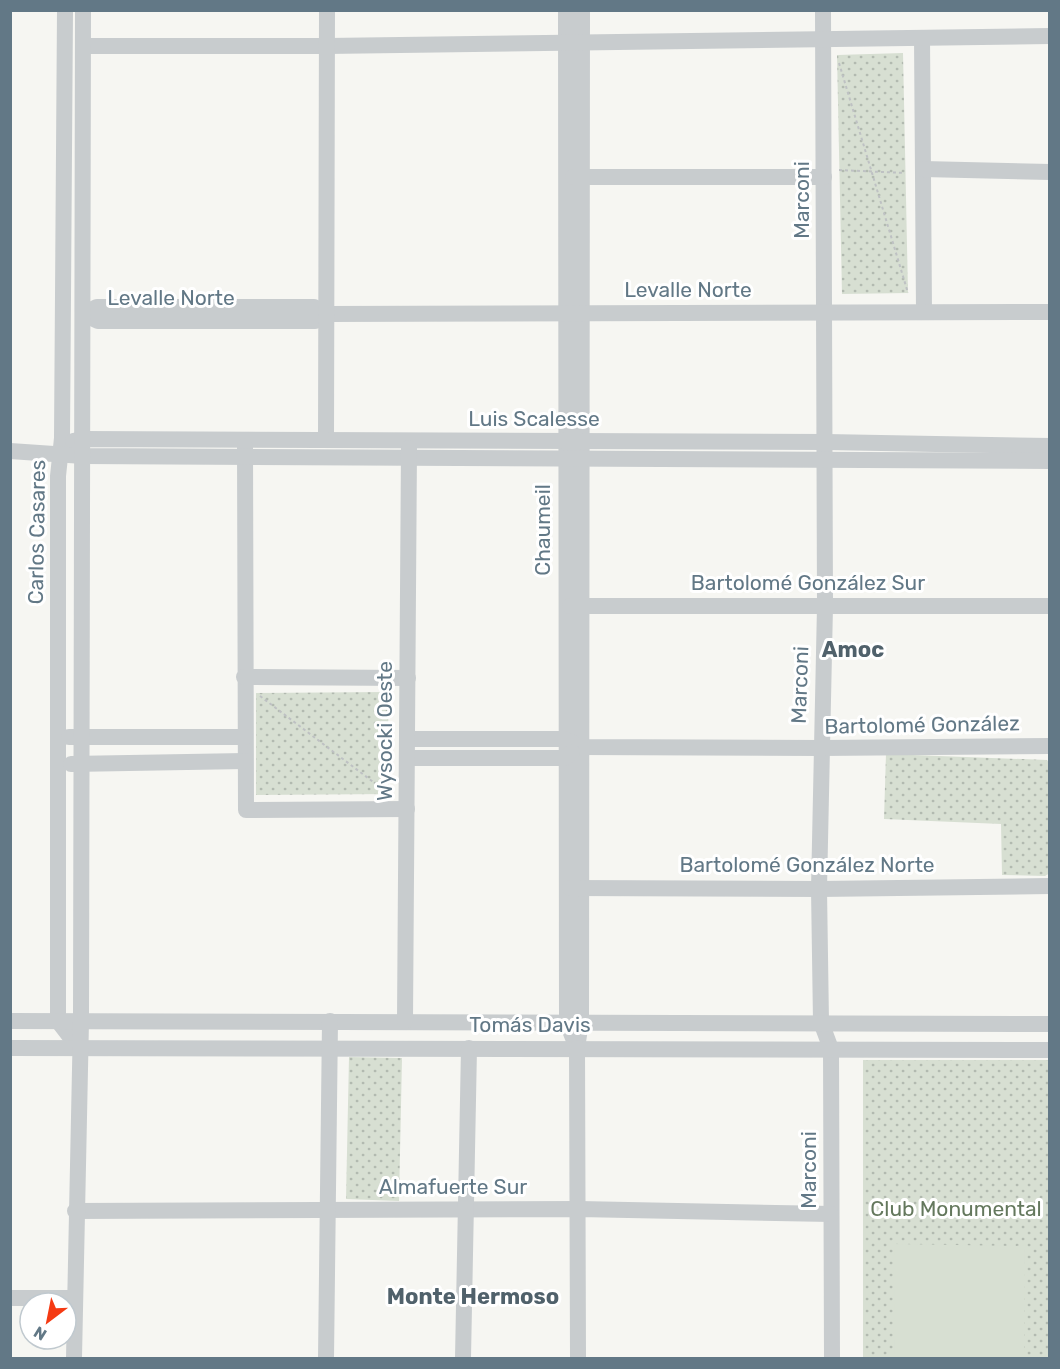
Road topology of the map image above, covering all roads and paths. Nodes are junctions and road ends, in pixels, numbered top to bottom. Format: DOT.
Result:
graph roads {
  1 [pos="65,10"];
  2 [pos="83,10"];
  3 [pos="327,10"];
  4 [pos="566,10"];
  5 [pos="582,10"];
  6 [pos="823,10"];
  7 [pos="1050,36"];
  8 [pos="922,38"];
  9 [pos="823,39"];
  10 [pos="574,41"];
  11 [pos="83,46"];
  12 [pos="327,46"];
  13 [pos="837,55"];
  14 [pos="923,169"];
  15 [pos="872,172"];
  16 [pos="905,172"];
  17 [pos="1050,172"];
  18 [pos="832,174"];
  19 [pos="574,177"];
  20 [pos="908,293"];
  21 [pos="825,312"];
  22 [pos="924,312"];
  23 [pos="1050,312"];
  24 [pos="82,314"];
  25 [pos="326,314"];
  26 [pos="574,314"];
  27 [pos="326,440"];
  28 [pos="826,441"];
  29 [pos="1050,446"];
  30 [pos="83,447"];
  31 [pos="245,448"];
  32 [pos="61,449"];
  33 [pos="409,449"];
  34 [pos="574,450"];
  35 [pos="15,451"];
  36 [pos="826,459"];
  37 [pos="1050,461"];
  38 [pos="574,606"];
  39 [pos="825,606"];
  40 [pos="1050,606"];
  41 [pos="244,677"];
  42 [pos="408,678"];
  43 [pos="256,693"];
  44 [pos="58,736"];
  45 [pos="80,737"];
  46 [pos="245,737"];
  47 [pos="408,739"];
  48 [pos="572,743"];
  49 [pos="1050,746"];
  50 [pos="821,748"];
  51 [pos="407,758"];
  52 [pos="565,758"];
  53 [pos="245,761"];
  54 [pos="80,763"];
  55 [pos="58,765"];
  56 [pos="389,794"];
  57 [pos="407,809"];
  58 [pos="1050,886"];
  59 [pos="574,888"];
  60 [pos="819,889"];
  61 [pos="10,1021"];
  62 [pos="58,1021"];
  63 [pos="81,1021"];
  64 [pos="330,1021"];
  65 [pos="405,1021"];
  66 [pos="821,1022"];
  67 [pos="574,1023"];
  68 [pos="1050,1024"];
  69 [pos="78,1047"];
  70 [pos="332,1047"];
  71 [pos="10,1048"];
  72 [pos="469,1048"];
  73 [pos="576,1048"];
  74 [pos="831,1049"];
  75 [pos="1050,1050"];
  76 [pos="465,1209"];
  77 [pos="579,1209"];
  78 [pos="329,1210"];
  79 [pos="75,1211"];
  80 [pos="831,1215"];
  81 [pos="74,1291"];
  82 [pos="326,1359"];
  83 [pos="463,1359"];
  84 [pos="578,1359"];
  85 [pos="832,1359"];
  1 -- 32 [label="street, Carlos Casares"];
  2 -- 11 [label="street"];
  3 -- 12 [label="street"];
  4 -- 10 [label="street, Chaumeil"];
  5 -- 10 [label="street, Chaumeil"];
  6 -- 9 [label="street, Marconi"];
  7 -- 8 [label="street"];
  8 -- 9 [label="street"];
  8 -- 14 [label="street"];
  9 -- 10 [label="street"];
  9 -- 18 [label="street, Marconi"];
  10 -- 12 [label="street"];
  10 -- 19 [label="street, Chaumeil"];
  11 -- 12 [label="street"];
  11 -- 24 [label="street"];
  12 -- 25 [label="street"];
  13 -- 15 [label="path"];
  14 -- 17 [label="street"];
  14 -- 22 [label="street"];
  15 -- 16 [label="path"];
  15 -- 18 [label="path"];
  15 -- 20 [label="path"];
  18 -- 19 [label="street"];
  18 -- 21 [label="street, Marconi"];
  19 -- 26 [label="street, Chaumeil"];
  21 -- 22 [label="street, Levalle Norte"];
  21 -- 26 [label="street, Levalle Norte"];
  21 -- 28 [label="street, Marconi"];
  22 -- 23 [label="street, Levalle Norte"];
  24 -- 25 [label="street, Levalle Norte"];
  24 -- 30 [label="street"];
  25 -- 26 [label="street, Levalle Norte"];
  25 -- 27 [label="street"];
  26 -- 34 [label="street, Chaumeil"];
  27 -- 31 [label="street, Luis Scalesse"];
  27 -- 33 [label="street, Luis Scalesse"];
  28 -- 29 [label="street, Luis Scalesse"];
  28 -- 34 [label="street, Luis Scalesse"];
  28 -- 36 [label="street, Marconi"];
  30 -- 31 [label="street, Luis Scalesse"];
  30 -- 32 [label="street, Luis Scalesse"];
  30 -- 45 [label="street"];
  31 -- 33 [label="street, Luis Scalesse"];
  31 -- 41 [label="street"];
  32 -- 35 [label="street, Luis Scalesse"];
  32 -- 44 [label="street, Carlos Casares"];
  33 -- 34 [label="street, Luis Scalesse"];
  33 -- 42 [label="street, Wysocki Oeste"];
  34 -- 36 [label="street, Luis Scalesse"];
  34 -- 38 [label="street, Chaumeil"];
  36 -- 37 [label="street, Luis Scalesse"];
  36 -- 39 [label="street, Marconi"];
  38 -- 39 [label="street, Bartolomé González Sur"];
  38 -- 48 [label="street, Chaumeil"];
  39 -- 40 [label="street, Bartolomé González Sur"];
  39 -- 50 [label="street, Marconi"];
  41 -- 42 [label="street"];
  41 -- 46 [label="street"];
  42 -- 47 [label="street, Wysocki Oeste"];
  43 -- 56 [label="path"];
  44 -- 45 [label="street"];
  44 -- 55 [label="street, Carlos Casares"];
  45 -- 46 [label="street"];
  45 -- 54 [label="street"];
  46 -- 53 [label="street"];
  47 -- 48 [label="street, Bartolomé González"];
  47 -- 51 [label="street, Wysocki Oeste"];
  48 -- 50 [label="street, Bartolomé González"];
  48 -- 52 [label="street, Chaumeil"];
  48 -- 59 [label="street, Chaumeil"];
  49 -- 50 [label="street, Bartolomé González"];
  50 -- 60 [label="street, Marconi"];
  51 -- 52 [label="street"];
  51 -- 57 [label="street, Wysocki Oeste"];
  52 -- 59 [label="street, Chaumeil"];
  53 -- 54 [label="street"];
  53 -- 57 [label="street"];
  54 -- 55 [label="street"];
  54 -- 63 [label="street"];
  55 -- 62 [label="street, Carlos Casares"];
  57 -- 65 [label="street, Wysocki Oeste"];
  58 -- 60 [label="street, Bartolomé González Norte"];
  59 -- 60 [label="street, Bartolomé González Norte"];
  59 -- 67 [label="street, Chaumeil"];
  60 -- 66 [label="street, Marconi"];
  61 -- 62 [label="street, Tomás Davis"];
  62 -- 63 [label="street, Tomás Davis"];
  62 -- 69 [label="street"];
  63 -- 64 [label="street, Tomás Davis"];
  63 -- 69 [label="street"];
  64 -- 65 [label="street, Tomás Davis"];
  64 -- 70 [label="street"];
  65 -- 67 [label="street, Tomás Davis"];
  66 -- 67 [label="street, Tomás Davis"];
  66 -- 68 [label="street, Tomás Davis"];
  66 -- 74 [label="street, Marconi"];
  67 -- 73 [label="street, Chaumeil"];
  69 -- 70 [label="street, Tomás Davis"];
  69 -- 71 [label="street, Tomás Davis"];
  69 -- 79 [label="street"];
  70 -- 72 [label="street, Tomás Davis"];
  70 -- 78 [label="street"];
  72 -- 73 [label="street, Tomás Davis"];
  72 -- 76 [label="street"];
  73 -- 74 [label="street, Tomás Davis"];
  73 -- 77 [label="street, Chaumeil"];
  74 -- 75 [label="street, Tomás Davis"];
  74 -- 80 [label="street, Marconi"];
  76 -- 77 [label="street, Almafuerte Sur"];
  76 -- 78 [label="street, Almafuerte Sur"];
  76 -- 83 [label="street"];
  77 -- 80 [label="street, Almafuerte Sur"];
  77 -- 84 [label="street, Chaumeil"];
  78 -- 79 [label="street, Almafuerte Sur"];
  78 -- 82 [label="street"];
  79 -- 81 [label="street"];
  80 -- 85 [label="street, Marconi"];
}
